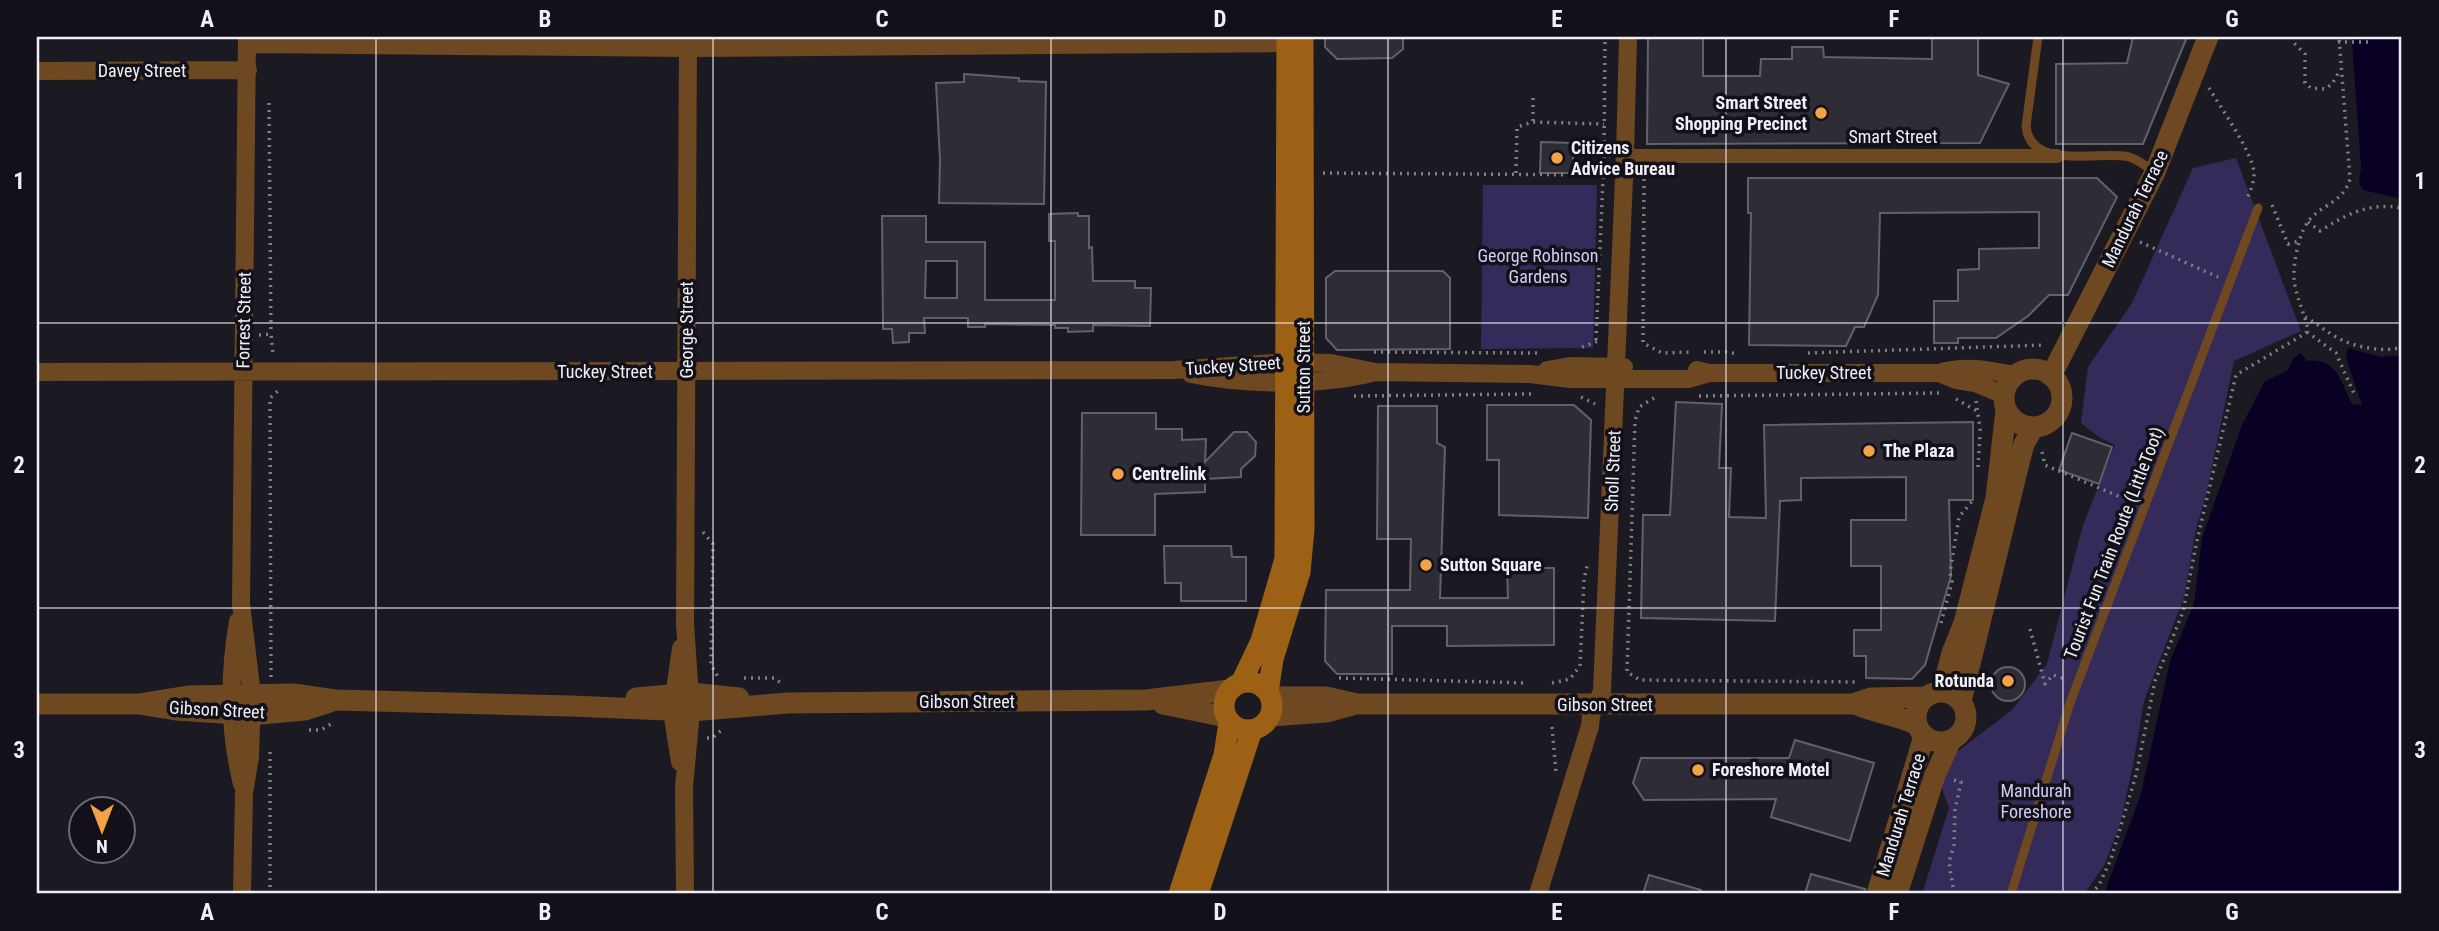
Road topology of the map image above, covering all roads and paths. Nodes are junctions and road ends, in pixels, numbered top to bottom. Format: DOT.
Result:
graph roads {
  1 [pos="1605,37"];
  2 [pos="1628,37"];
  3 [pos="2038,37"];
  4 [pos="2208,37"];
  5 [pos="2293,37"];
  6 [pos="2370,37"];
  7 [pos="1295,40"];
  8 [pos="2338,40"];
  9 [pos="247,41"];
  10 [pos="688,42"];
  11 [pos="2197,68"];
  12 [pos="248,70"];
  13 [pos="2340,70"];
  14 [pos="37,71"];
  15 [pos="1533,98"];
  16 [pos="269,103"];
  17 [pos="1533,122"];
  18 [pos="1604,124"];
  19 [pos="1604,156"];
  20 [pos="1625,156"];
  21 [pos="1645,156"];
  22 [pos="2057,156"];
  23 [pos="2155,172"];
  24 [pos="1304,173"];
  25 [pos="1516,173"];
  26 [pos="1604,175"];
  27 [pos="2244,206"];
  28 [pos="2258,208"];
  29 [pos="2402,208"];
  30 [pos="2308,222"];
  31 [pos="2124,235"];
  32 [pos="2299,241"];
  33 [pos="2218,277"];
  34 [pos="2305,317"];
  35 [pos="2307,332"];
  36 [pos="271,334"];
  37 [pos="1604,340"];
  38 [pos="1631,340"];
  39 [pos="1643,344"];
  40 [pos="2050,345"];
  41 [pos="2402,347"];
  42 [pos="1579,349"];
  43 [pos="1373,352"];
  44 [pos="1544,353"];
  45 [pos="1800,354"];
  46 [pos="1745,356"];
  47 [pos="1296,371"];
  48 [pos="37,372"];
  49 [pos="244,372"];
  50 [pos="286,372"];
  51 [pos="687,372"];
  52 [pos="1616,373"];
  53 [pos="1939,373"];
  54 [pos="2014,375"];
  55 [pos="2051,376"];
  56 [pos="1541,394"];
  57 [pos="1661,394"];
  58 [pos="1688,395"];
  59 [pos="1350,396"];
  60 [pos="2354,396"];
  61 [pos="1976,399"];
  62 [pos="2005,403"];
  63 [pos="1595,404"];
  64 [pos="1634,404"];
  65 [pos="1639,407"];
  66 [pos="1977,411"];
  67 [pos="1595,417"];
  68 [pos="1980,435"];
  69 [pos="1992,437"];
  70 [pos="2035,437"];
  71 [pos="1978,472"];
  72 [pos="1976,497"];
  73 [pos="2135,502"];
  74 [pos="701,528"];
  75 [pos="1591,553"];
  76 [pos="2030,629"];
  77 [pos="1939,631"];
  78 [pos="1336,678"];
  79 [pos="279,679"];
  80 [pos="719,679"];
  81 [pos="2067,680"];
  82 [pos="1864,682"];
  83 [pos="1235,686"];
  84 [pos="1943,696"];
  85 [pos="1146,700"];
  86 [pos="1270,701"];
  87 [pos="682,702"];
  88 [pos="37,704"];
  89 [pos="1596,704"];
  90 [pos="1853,704"];
  91 [pos="243,705"];
  92 [pos="1227,720"];
  93 [pos="1552,727"];
  94 [pos="1252,730"];
  95 [pos="1920,730"];
  96 [pos="1951,740"];
  97 [pos="270,742"];
  98 [pos="1556,778"];
  99 [pos="1961,782"];
  100 [pos="242,894"];
  101 [pos="270,894"];
  102 [pos="685,894"];
  103 [pos="1179,894"];
  104 [pos="1198,894"];
  105 [pos="1538,894"];
  106 [pos="1877,894"];
  107 [pos="1898,894"];
  108 [pos="1954,894"];
  109 [pos="2011,894"];
  110 [pos="2091,894"];
  1 -- 18 [label="path"];
  2 -- 20 [label="street, Sholl Street"];
  3 -- 22 [label="lane"];
  4 -- 11 [label="street, Mandurah Terrace"];
  5 -- 13 [label="path"];
  6 -- 8 [label="path"];
  7 -- 10 [label="street"];
  7 -- 24 [label="main road, Sutton Street"];
  7 -- 47 [label="main road, Sutton Street"];
  8 -- 13 [label="path"];
  9 -- 10 [label="street"];
  9 -- 12 [label="street, Forrest Street"];
  10 -- 51 [label="street, George Street"];
  11 -- 23 [label="street, Mandurah Terrace"];
  11 -- 27 [label="path"];
  12 -- 14 [label="street, Davey Street"];
  12 -- 49 [label="street, Forrest Street"];
  13 -- 30 [label="path"];
  15 -- 17 [label="path"];
  16 -- 36 [label="path"];
  17 -- 18 [label="path"];
  17 -- 25 [label="path"];
  18 -- 19 [label="path"];
  20 -- 21 [label="street, Smart Street"];
  20 -- 52 [label="street, Sholl Street"];
  21 -- 22 [label="street, Smart Street"];
  21 -- 39 [label="path"];
  22 -- 23 [label="lane, Smart Street"];
  23 -- 31 [label="street, Mandurah Terrace"];
  24 -- 25 [label="path"];
  24 -- 47 [label="main road, Sutton Street"];
  25 -- 26 [label="path"];
  28 -- 32 [label="path"];
  28 -- 109 [label="lane, Tourist Fun Train Route (LittleToot)"];
  29 -- 30 [label="path"];
  30 -- 32 [label="path"];
  31 -- 33 [label="path"];
  31 -- 55 [label="street, Mandurah Terrace"];
  32 -- 34 [label="path"];
  34 -- 35 [label="path"];
  34 -- 41 [label="path"];
  35 -- 60 [label="path"];
  35 -- 110 [label="path"];
  37 -- 42 [label="path"];
  38 -- 39 [label="path"];
  39 -- 46 [label="path"];
  40 -- 45 [label="path"];
  43 -- 44 [label="path"];
  47 -- 51 [label="street, Tuckey Street"];
  47 -- 52 [label="street, Tuckey Street"];
  47 -- 83 [label="main road, Sutton Street"];
  47 -- 86 [label="main road, Sutton Street"];
  48 -- 49 [label="street, Tuckey Street"];
  49 -- 50 [label="street, Tuckey Street"];
  49 -- 91 [label="street, Forrest Street"];
  50 -- 51 [label="street, Tuckey Street"];
  50 -- 79 [label="path"];
  51 -- 87 [label="street, George Street"];
  52 -- 53 [label="street, Tuckey Street"];
  52 -- 89 [label="street, Sholl Street"];
  53 -- 54 [label="street, Tuckey Street"];
  53 -- 62 [label="street, Tuckey Street"];
  54 -- 55 [label="street"];
  54 -- 62 [label="street"];
  55 -- 70 [label="street"];
  56 -- 59 [label="path"];
  57 -- 65 [label="path"];
  58 -- 66 [label="path"];
  61 -- 66 [label="path"];
  62 -- 70 [label="street"];
  62 -- 84 [label="street"];
  63 -- 67 [label="path"];
  64 -- 65 [label="path"];
  65 -- 82 [label="path"];
  66 -- 68 [label="path"];
  68 -- 69 [label="path"];
  68 -- 71 [label="path"];
  70 -- 73 [label="path"];
  70 -- 84 [label="street"];
  72 -- 77 [label="path"];
  74 -- 80 [label="path"];
  75 -- 78 [label="path"];
  76 -- 81 [label="path"];
  83 -- 85 [label="street, Gibson Street"];
  83 -- 86 [label="main road"];
  83 -- 92 [label="main road"];
  84 -- 90 [label="street, Gibson Street"];
  84 -- 95 [label="street"];
  84 -- 96 [label="street"];
  85 -- 87 [label="street, Gibson Street"];
  85 -- 92 [label="street, Gibson Street"];
  86 -- 89 [label="street, Gibson Street"];
  86 -- 94 [label="main road"];
  87 -- 91 [label="street, Gibson Street"];
  87 -- 102 [label="street, George Street"];
  88 -- 91 [label="street, Gibson Street"];
  89 -- 90 [label="street, Gibson Street"];
  89 -- 105 [label="street, Sholl Street"];
  90 -- 95 [label="street, Gibson Street"];
  91 -- 100 [label="street, Forrest Street"];
  92 -- 94 [label="main road"];
  92 -- 103 [label="main road"];
  93 -- 98 [label="path"];
  94 -- 104 [label="main road"];
  95 -- 96 [label="street"];
  95 -- 106 [label="street, Mandurah Terrace"];
  96 -- 107 [label="street, Mandurah Terrace"];
  97 -- 101 [label="path"];
  99 -- 108 [label="path"];
}
